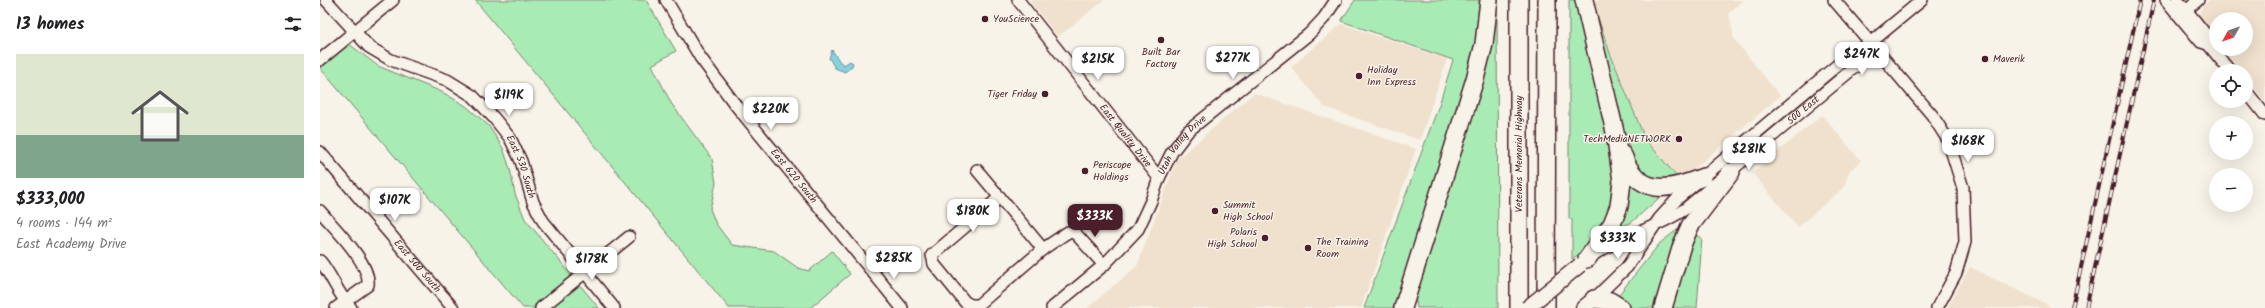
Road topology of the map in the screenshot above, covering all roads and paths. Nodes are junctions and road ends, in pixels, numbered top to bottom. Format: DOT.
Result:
graph roads {
  1 [pos="326,0"];
  2 [pos="393,0"];
  3 [pos="666,0"];
  4 [pos="1018,0"];
  5 [pos="1336,0"];
  6 [pos="1489,0"];
  7 [pos="1519,0"];
  8 [pos="1546,0"];
  9 [pos="1584,0"];
  10 [pos="1834,0"];
  11 [pos="1922,0"];
  12 [pos="2166,0"];
  13 [pos="2178,0"];
  14 [pos="2198,0"];
  15 [pos="2186,10"];
  16 [pos="353,32"];
  17 [pos="1870,43"];
  18 [pos="2208,44"];
  19 [pos="320,60"];
  20 [pos="2224,64"];
  21 [pos="2253,99"];
  22 [pos="2265,114"];
  23 [pos="1615,132"];
  24 [pos="320,152"];
  25 [pos="977,170"];
  26 [pos="1730,172"];
  27 [pos="1703,177"];
  28 [pos="1159,178"];
  29 [pos="1000,197"];
  30 [pos="320,211"];
  31 [pos="1651,228"];
  32 [pos="629,237"];
  33 [pos="1043,249"];
  34 [pos="320,261"];
  35 [pos="1583,262"];
  36 [pos="1104,265"];
  37 [pos="585,272"];
  38 [pos="1415,272"];
  39 [pos="1588,304"];
  40 [pos="344,306"];
  41 [pos="453,308"];
  42 [pos="541,308"];
  43 [pos="614,308"];
  44 [pos="902,308"];
  45 [pos="1052,308"];
  46 [pos="1403,308"];
  47 [pos="1413,308"];
  48 [pos="1519,308"];
  49 [pos="1527,308"];
  50 [pos="1546,308"];
  51 [pos="1621,308"];
  52 [pos="1663,308"];
  53 [pos="1937,308"];
  1 -- 16 [label="street, East 530 South"];
  2 -- 16 [label="street"];
  3 -- 44 [label="street, East 620 South"];
  4 -- 28 [label="street, East Quality Drive"];
  5 -- 28 [label="street, Utah Valley Drive"];
  6 -- 38 [label="highway"];
  7 -- 48 [label="highway, Veterans Memorial Highway"];
  8 -- 50 [label="highway"];
  9 -- 23 [label="highway"];
  10 -- 17 [label="street"];
  11 -- 17 [label="street, 500 East"];
  12 -- 18 [label="street"];
  13 -- 15 [label="street"];
  14 -- 15 [label="street"];
  15 -- 18 [label="street"];
  16 -- 19 [label="street"];
  16 -- 37 [label="street, East 530 South"];
  17 -- 26 [label="street, 500 East"];
  17 -- 27 [label="street, 500 East"];
  17 -- 53 [label="street"];
  18 -- 20 [label="street"];
  21 -- 22 [label="street"];
  23 -- 27 [label="highway"];
  23 -- 35 [label="highway"];
  24 -- 41 [label="street, East 500 South"];
  25 -- 29 [label="street"];
  26 -- 31 [label="street, 500 East"];
  26 -- 52 [label="highway"];
  27 -- 31 [label="street, 500 East"];
  28 -- 36 [label="street, Utah Valley Drive"];
  29 -- 33 [label="street"];
  29 -- 33 [label="street"];
  30 -- 40 [label="street"];
  31 -- 35 [label="street, 500 East"];
  31 -- 39 [label="street, 500 East"];
  32 -- 37 [label="street"];
  33 -- 36 [label="street"];
  34 -- 40 [label="street"];
  35 -- 49 [label="main road, 500 East, bridge"];
  36 -- 45 [label="street, Utah Valley Drive"];
  37 -- 42 [label="street"];
  37 -- 43 [label="street, East 530 South"];
  38 -- 46 [label="highway"];
  38 -- 47 [label="highway"];
  39 -- 51 [label="highway"];
}
